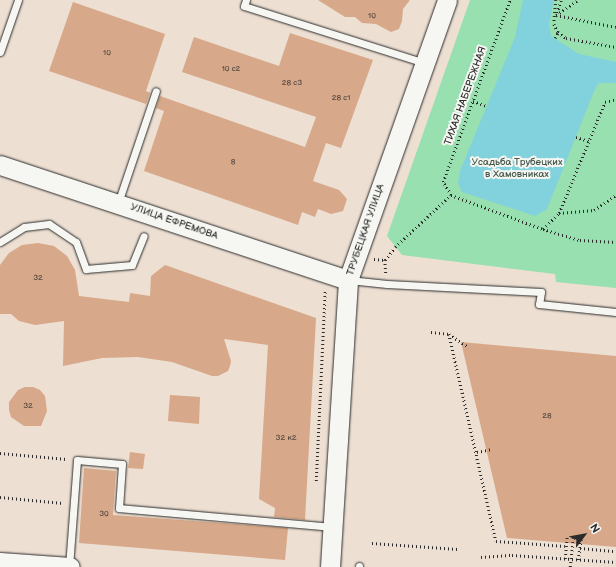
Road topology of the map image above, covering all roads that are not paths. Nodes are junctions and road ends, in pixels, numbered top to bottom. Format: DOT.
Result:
graph roads {
  1 [pos="18,0"];
  2 [pos="246,0"];
  3 [pos="447,0"];
  4 [pos="0,52"];
  5 [pos="425,63"];
  6 [pos="156,91"];
  7 [pos="0,165"];
  8 [pos="118,203"];
  9 [pos="144,236"];
  10 [pos="0,242"];
  11 [pos="348,280"];
  12 [pos="616,312"];
  13 [pos="332,528"];
  14 [pos="0,562"];
  15 [pos="70,567"];
  16 [pos="330,567"];
  1 -- 4 [label="lane"];
  2 -- 5 [label="lane"];
  3 -- 5 [label="street, ТРУБЕЦКАЯ УЛИЦА"];
  5 -- 11 [label="street, ТРУБЕЦКАЯ УЛИЦА"];
  6 -- 8 [label="lane"];
  7 -- 8 [label="street, УЛИЦА ЕФРЕМОВА"];
  8 -- 11 [label="street, УЛИЦА ЕФРЕМОВА"];
  9 -- 10 [label="lane"];
  11 -- 12 [label="lane"];
  11 -- 13 [label="street, ТРУБЕЦКАЯ УЛИЦА"];
  13 -- 15 [label="lane"];
  13 -- 16 [label="street, ТРУБЕЦКАЯ УЛИЦА"];
  14 -- 15 [label="street"];
}
